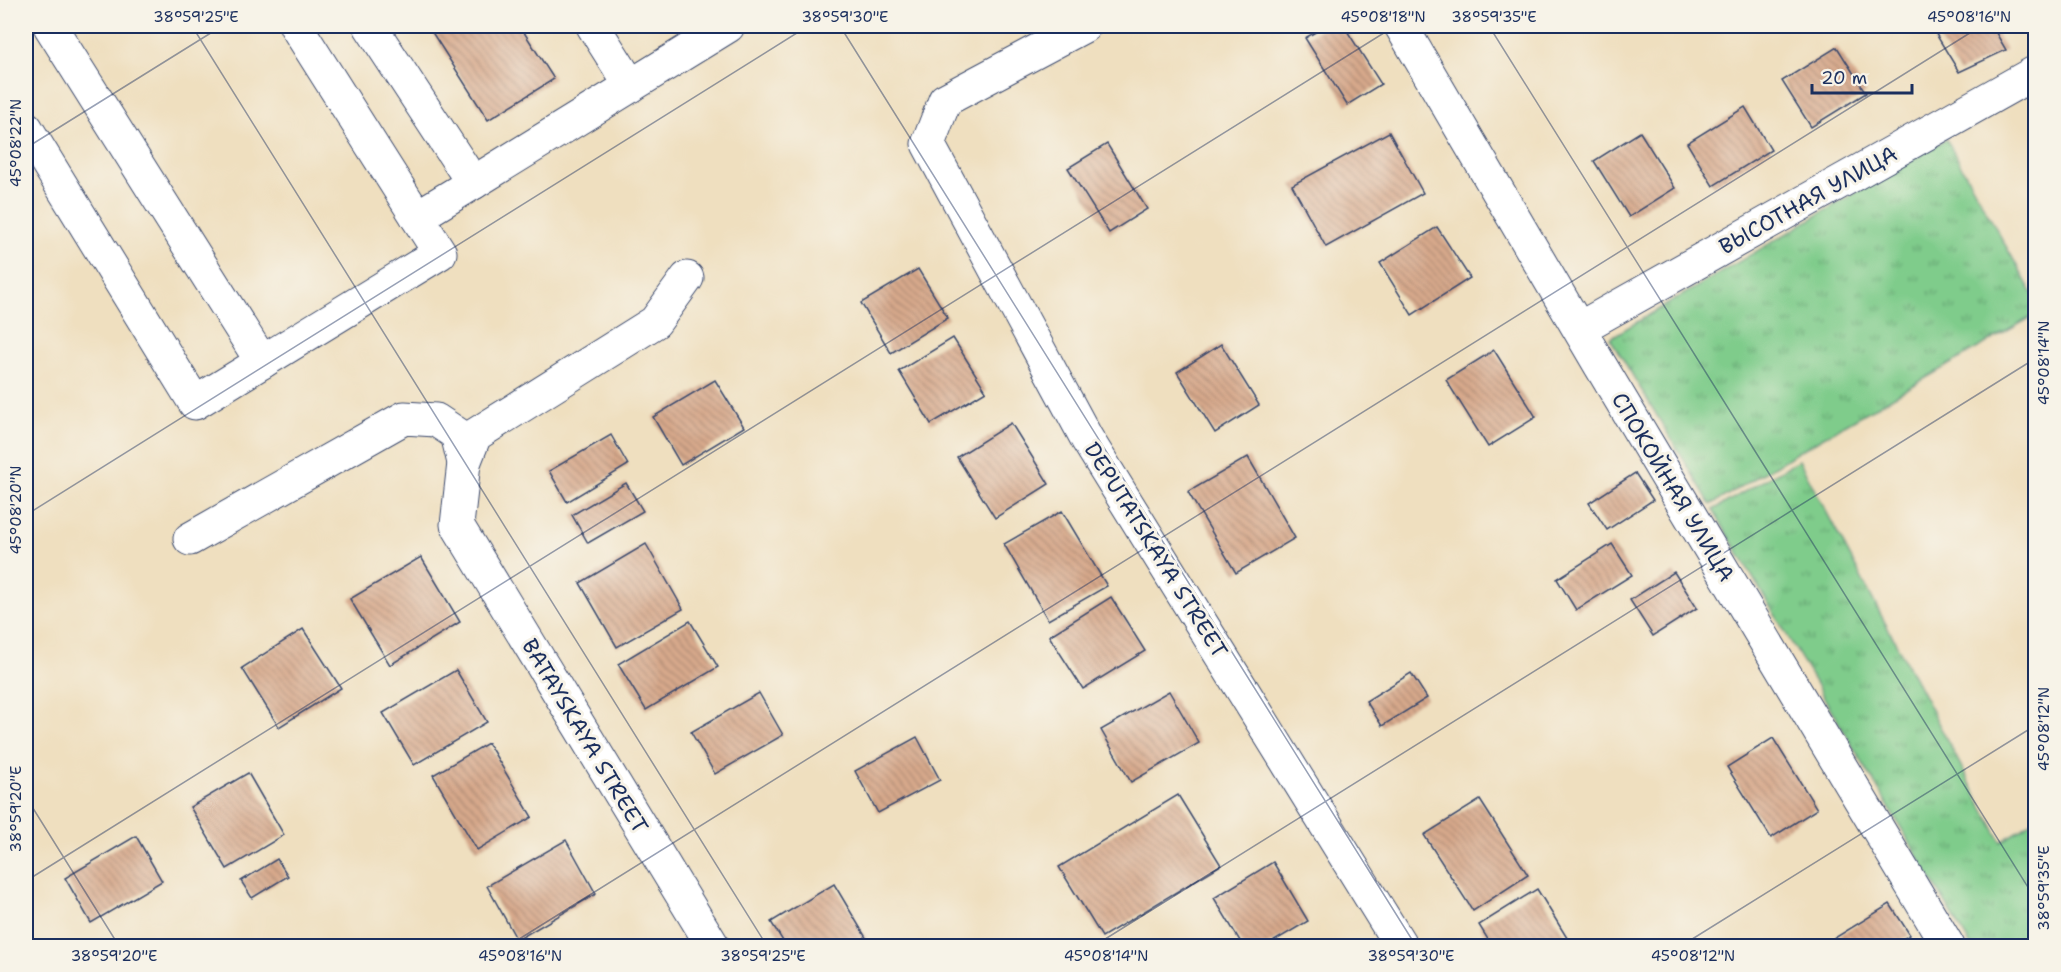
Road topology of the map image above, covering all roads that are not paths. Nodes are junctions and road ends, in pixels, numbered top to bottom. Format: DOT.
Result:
graph roads {
  1 [pos="50,26"];
  2 [pos="296,26"];
  3 [pos="370,26"];
  4 [pos="592,26"];
  5 [pos="728,26"];
  6 [pos="1084,26"];
  7 [pos="1401,26"];
  8 [pos="2036,72"];
  9 [pos="631,86"];
  10 [pos="26,128"];
  11 [pos="473,183"];
  12 [pos="417,217"];
  13 [pos="687,278"];
  14 [pos="1580,328"];
  15 [pos="262,362"];
  16 [pos="464,464"];
  17 [pos="190,539"];
  18 [pos="713,946"];
  19 [pos="1401,946"];
  20 [pos="1948,946"];
  1 -- 15 [label="street"];
  2 -- 12 [label="street"];
  3 -- 11 [label="street"];
  4 -- 9 [label="street"];
  5 -- 9 [label="street"];
  6 -- 19 [label="street, DEPUTATSKAYA STREET"];
  7 -- 14 [label="street, СПОКОЙНАЯ УЛИЦА"];
  8 -- 14 [label="street, ВЫСОТНАЯ УЛИЦА"];
  9 -- 11 [label="street"];
  10 -- 15 [label="street"];
  11 -- 12 [label="street"];
  12 -- 15 [label="street"];
  13 -- 16 [label="street"];
  14 -- 20 [label="street, СПОКОЙНАЯ УЛИЦА"];
  16 -- 17 [label="street"];
  16 -- 18 [label="street, BATAYSKAYA STREET"];
}
